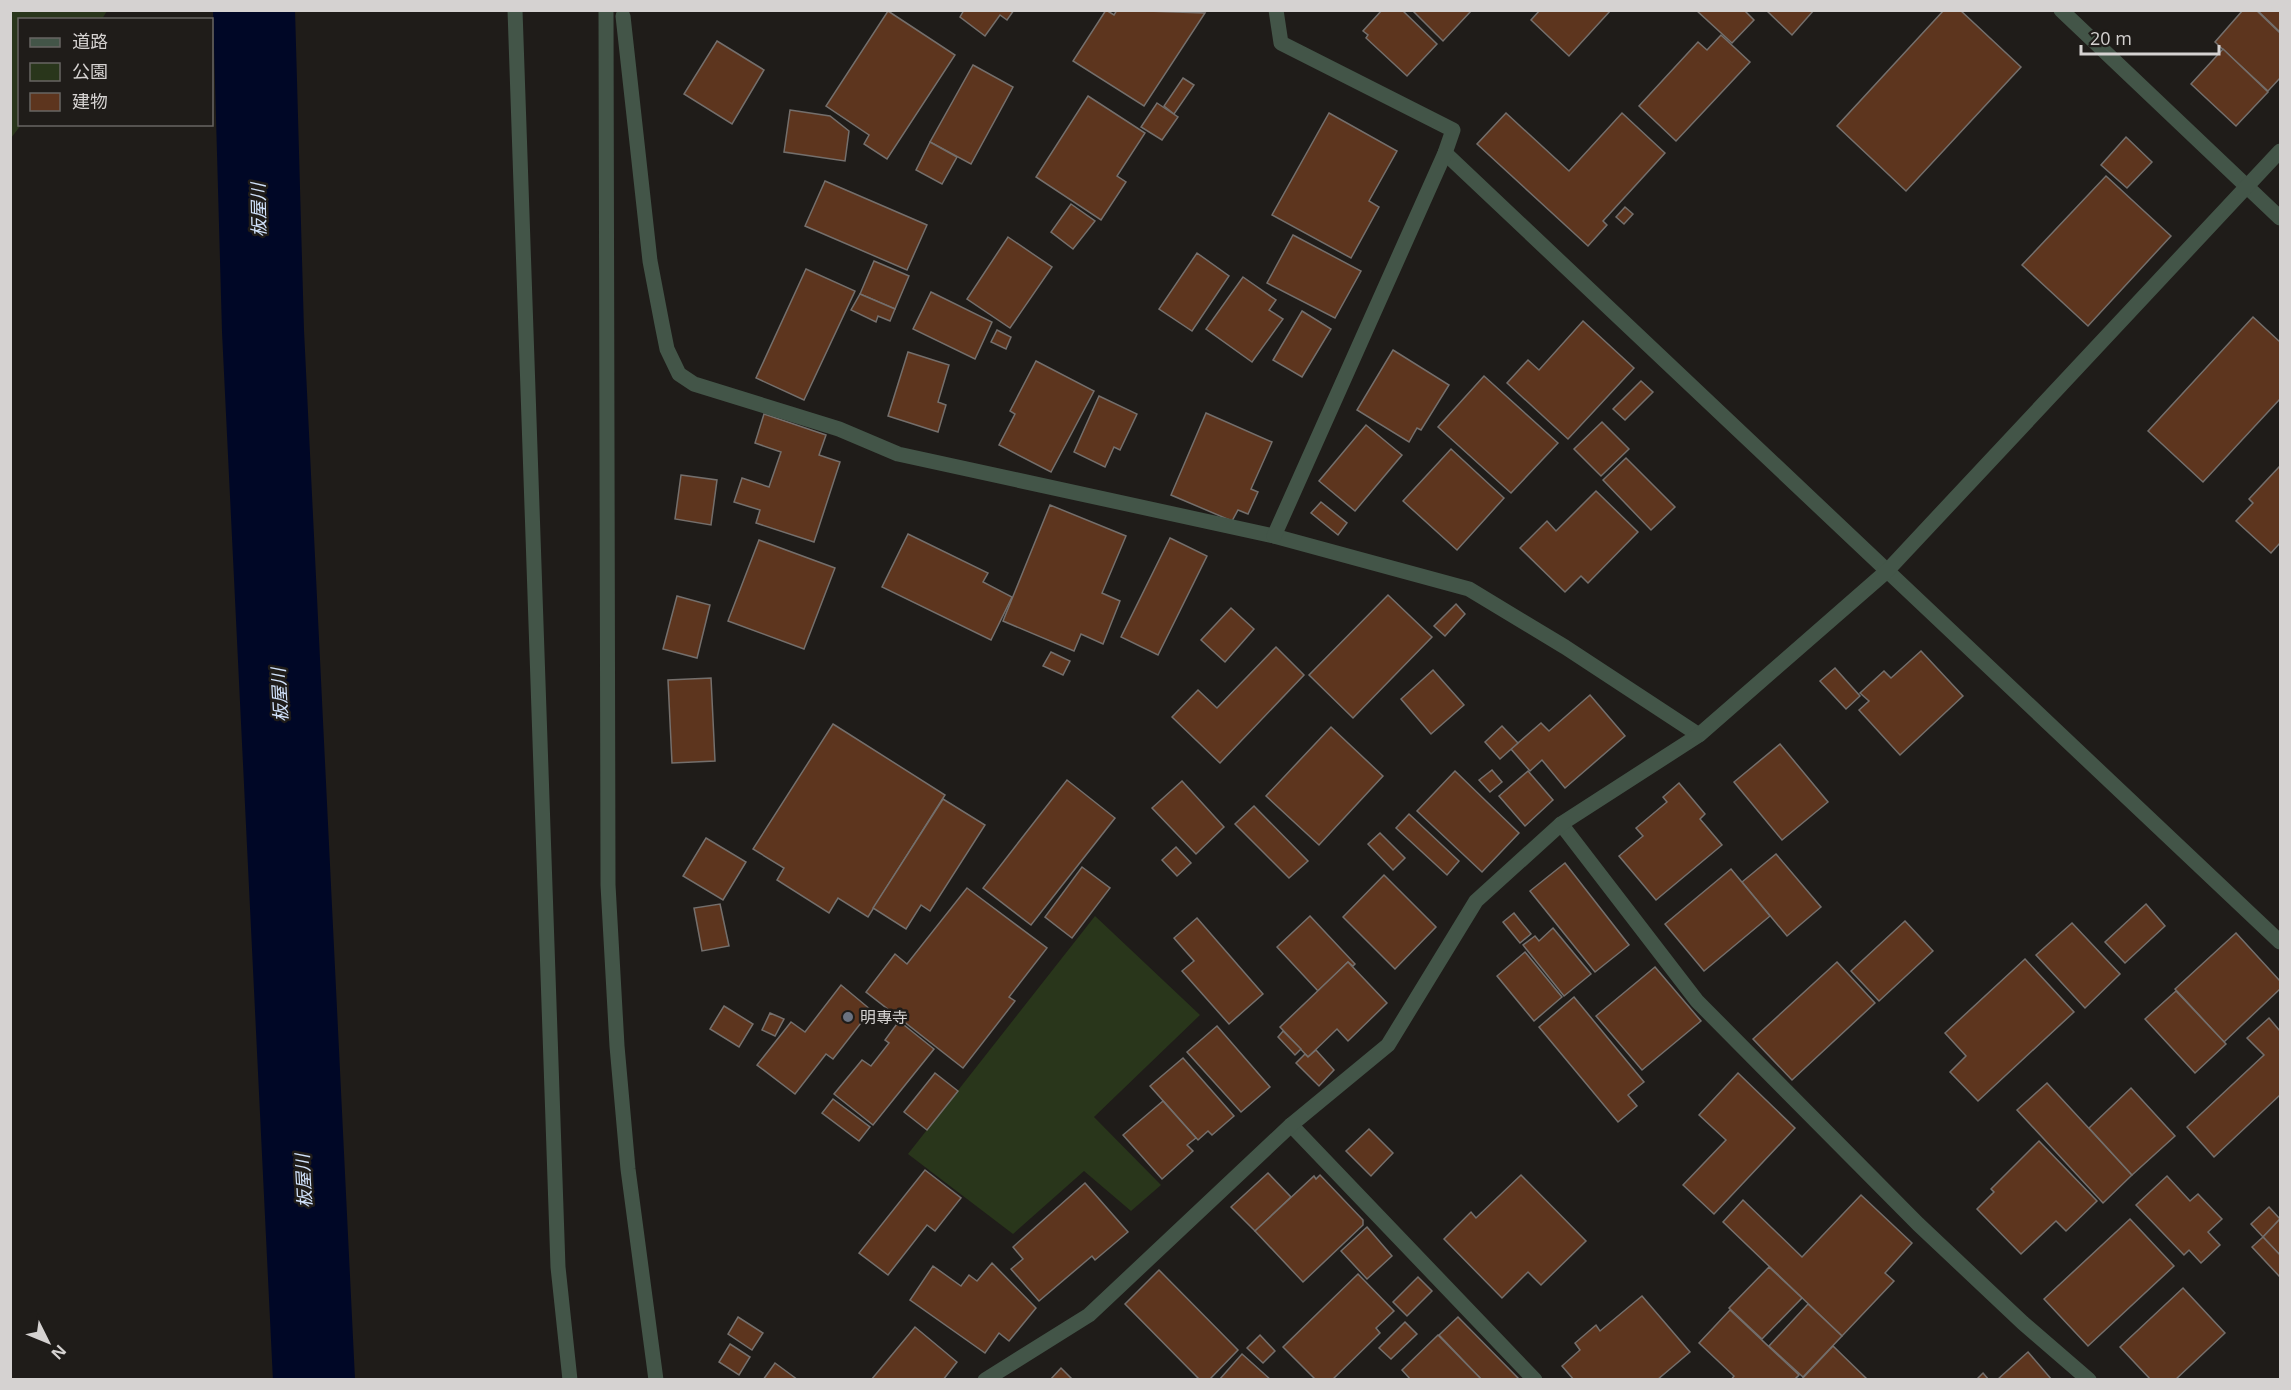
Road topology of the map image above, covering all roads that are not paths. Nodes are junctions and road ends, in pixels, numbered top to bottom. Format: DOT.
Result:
graph roads {
  1 [pos="515,10"];
  2 [pos="606,10"];
  3 [pos="1276,10"];
  4 [pos="2061,10"];
  5 [pos="623,12"];
  6 [pos="2280,151"];
  7 [pos="1445,153"];
  8 [pos="2246,188"];
  9 [pos="2280,218"];
  10 [pos="1274,536"];
  11 [pos="1887,571"];
  12 [pos="1699,735"];
  13 [pos="1561,824"];
  14 [pos="2280,942"];
  15 [pos="1291,1125"];
  16 [pos="570,1380"];
  17 [pos="656,1380"];
  18 [pos="985,1380"];
  19 [pos="1535,1380"];
  20 [pos="2089,1380"];
  1 -- 16 [label="street"];
  2 -- 17 [label="street"];
  3 -- 7 [label="street"];
  4 -- 8 [label="street"];
  5 -- 10 [label="street"];
  6 -- 8 [label="street"];
  7 -- 10 [label="street"];
  7 -- 11 [label="street"];
  8 -- 9 [label="street"];
  8 -- 11 [label="street"];
  10 -- 12 [label="street"];
  11 -- 12 [label="street"];
  11 -- 14 [label="street"];
  12 -- 13 [label="street"];
  13 -- 15 [label="street"];
  13 -- 20 [label="street"];
  15 -- 18 [label="street"];
  15 -- 19 [label="street"];
}
